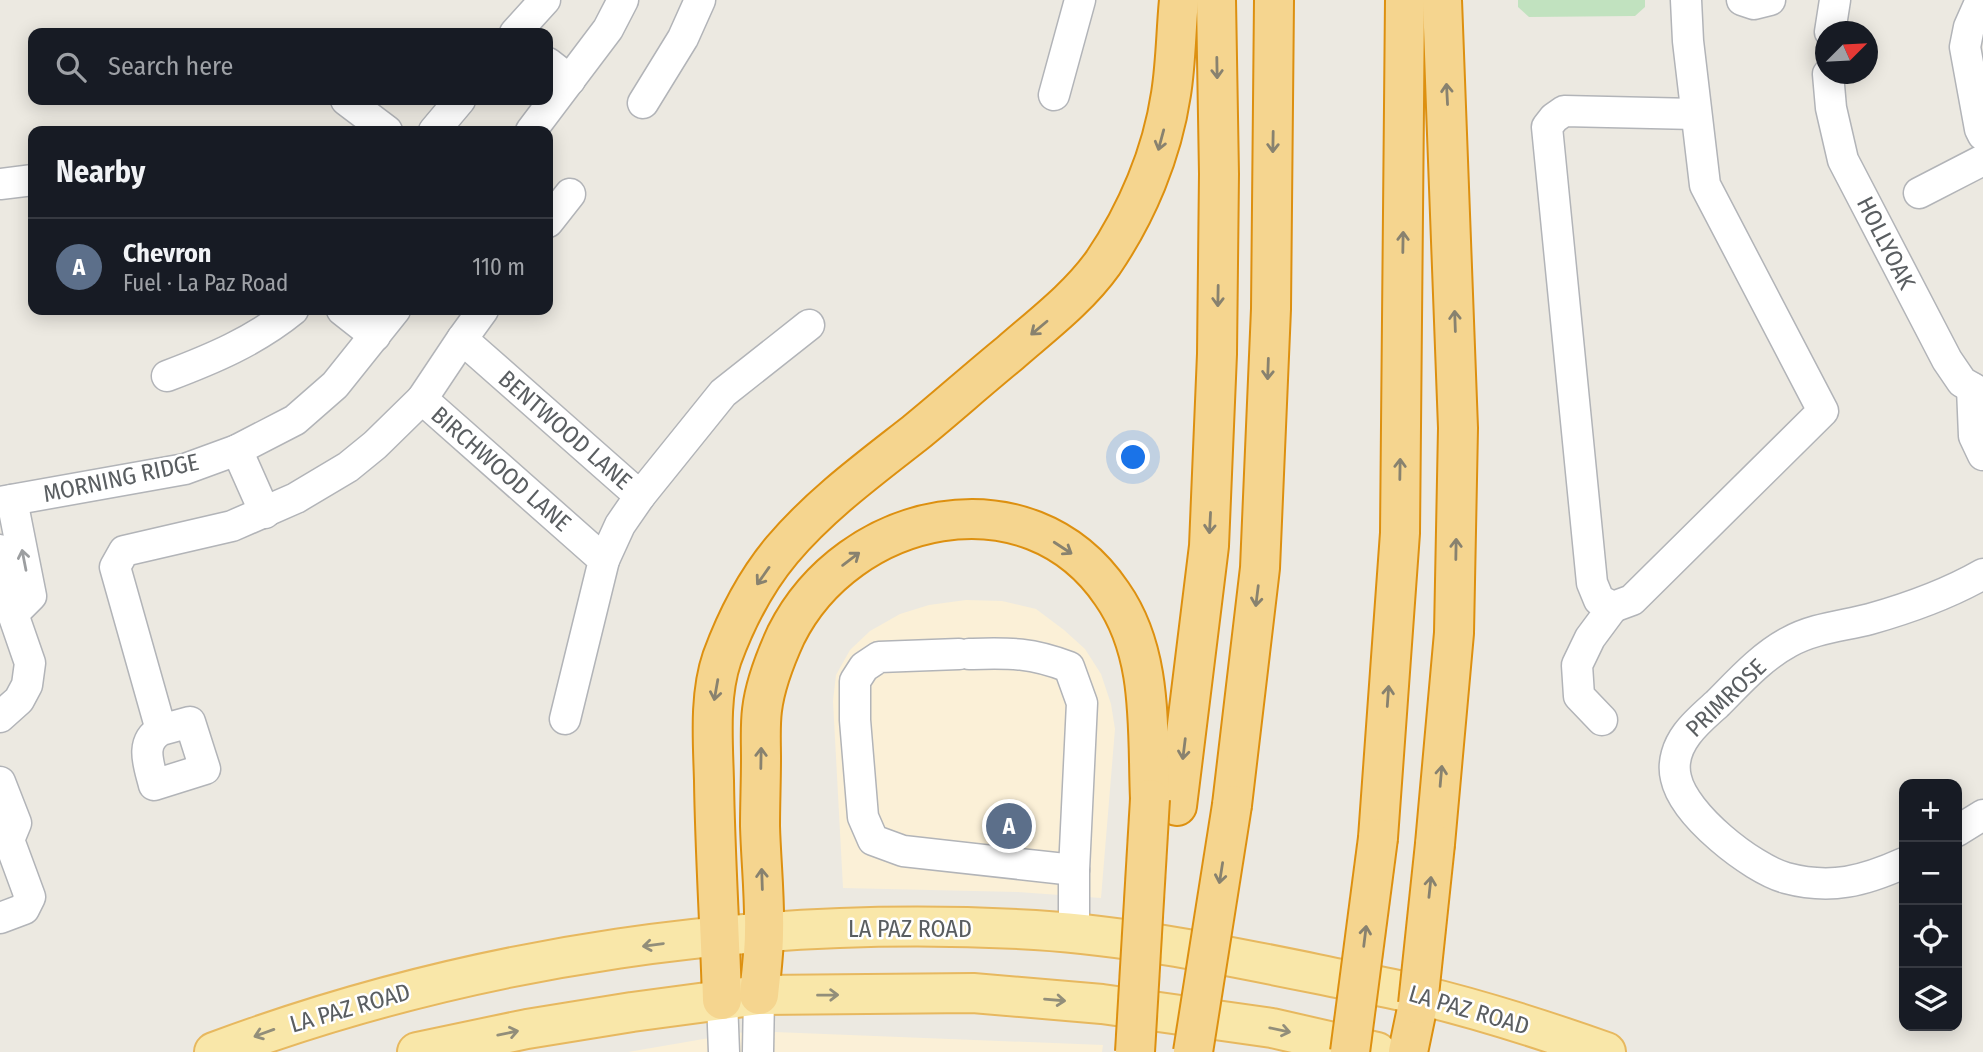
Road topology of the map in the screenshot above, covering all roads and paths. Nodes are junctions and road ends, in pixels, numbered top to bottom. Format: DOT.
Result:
graph roads {
  1 [pos="545,0"];
  2 [pos="623,0"];
  3 [pos="699,0"];
  4 [pos="1080,0"];
  5 [pos="1179,0"];
  6 [pos="1216,0"];
  7 [pos="1274,0"];
  8 [pos="1405,0"];
  9 [pos="1442,0"];
  10 [pos="1686,0"];
  11 [pos="1742,0"];
  12 [pos="1770,0"];
  13 [pos="1835,0"];
  14 [pos="1981,0"];
  15 [pos="1832,21"];
  16 [pos="520,28"];
  17 [pos="559,71"];
  18 [pos="1829,84"];
  19 [pos="1054,95"];
  20 [pos="643,103"];
  21 [pos="353,105"];
  22 [pos="456,105"];
  23 [pos="543,105"];
  24 [pos="1695,114"];
  25 [pos="380,126"];
  26 [pos="438,126"];
  27 [pos="533,126"];
  28 [pos="1983,135"];
  29 [pos="1983,160"];
  30 [pos="28,181"];
  31 [pos="0,184"];
  32 [pos="1919,193"];
  33 [pos="570,194"];
  34 [pos="553,216"];
  35 [pos="287,315"];
  36 [pos="348,315"];
  37 [pos="391,315"];
  38 [pos="479,315"];
  39 [pos="809,325"];
  40 [pos="375,336"];
  41 [pos="462,339"];
  42 [pos="167,376"];
  43 [pos="1979,392"];
  44 [pos="422,399"];
  45 [pos="237,450"];
  46 [pos="1983,455"];
  47 [pos="640,496"];
  48 [pos="6,501"];
  49 [pos="265,513"];
  50 [pos="0,550"];
  51 [pos="604,560"];
  52 [pos="1983,574"];
  53 [pos="1613,607"];
  54 [pos="13,614"];
  55 [pos="0,717"];
  56 [pos="565,719"];
  57 [pos="1602,720"];
  58 [pos="161,730"];
  59 [pos="0,782"];
  60 [pos="1164,803"];
  61 [pos="1983,815"];
  62 [pos="1962,828"];
  63 [pos="5,842"];
  64 [pos="1899,865"];
  65 [pos="1074,870"];
  66 [pos="0,918"];
  67 [pos="764,932"];
  68 [pos="1074,934"];
  69 [pos="720,937"];
  70 [pos="760,995"];
  71 [pos="722,1000"];
  72 [pos="1418,1004"];
  73 [pos="214,1052"];
  74 [pos="417,1052"];
  75 [pos="724,1052"];
  76 [pos="758,1052"];
  77 [pos="1135,1052"];
  78 [pos="1193,1052"];
  79 [pos="1350,1052"];
  80 [pos="1377,1052"];
  81 [pos="1409,1052"];
  82 [pos="1414,1052"];
  83 [pos="1606,1052"];
  1 -- 16 [label="street"];
  2 -- 17 [label="street"];
  3 -- 20 [label="street"];
  4 -- 19 [label="street"];
  5 -- 69 [label="highway, one-way"];
  6 -- 60 [label="highway, one-way"];
  7 -- 78 [label="highway, one-way, bridge"];
  79 -- 8 [label="highway, one-way, bridge"];
  72 -- 9 [label="highway, one-way, bridge"];
  10 -- 24 [label="street"];
  11 -- 12 [label="street"];
  13 -- 15 [label="street"];
  14 -- 28 [label="street"];
  18 -- 43 [label="street, HOLLYOAK"];
  21 -- 25 [label="street"];
  22 -- 26 [label="street"];
  23 -- 27 [label="street"];
  24 -- 53 [label="street"];
  24 -- 53 [label="street"];
  29 -- 32 [label="street"];
  30 -- 31 [label="street"];
  33 -- 34 [label="street"];
  35 -- 42 [label="street"];
  36 -- 40 [label="street"];
  37 -- 40 [label="street, MORNING RIDGE"];
  38 -- 41 [label="street"];
  39 -- 47 [label="street, BENTWOOD LANE"];
  40 -- 45 [label="street, MORNING RIDGE"];
  41 -- 44 [label="street"];
  41 -- 47 [label="street, BENTWOOD LANE"];
  43 -- 46 [label="street"];
  44 -- 49 [label="street, BIRCHWOOD LANE"];
  44 -- 51 [label="street, BIRCHWOOD LANE"];
  45 -- 48 [label="street, MORNING RIDGE"];
  45 -- 49 [label="street"];
  47 -- 51 [label="street"];
  54 -- 48 [label="street, one-way"];
  49 -- 58 [label="street, BIRCHWOOD LANE"];
  50 -- 54 [label="street"];
  51 -- 56 [label="street"];
  52 -- 64 [label="street, PRIMROSE"];
  53 -- 57 [label="street"];
  54 -- 55 [label="street"];
  59 -- 63 [label="street"];
  67 -- 60 [label="highway, one-way"];
  60 -- 77 [label="highway, bridge"];
  61 -- 62 [label="street"];
  63 -- 66 [label="street"];
  65 -- 65 [label="street"];
  65 -- 68 [label="street"];
  67 -- 68 [label="main road, LA PAZ ROAD"];
  67 -- 69 [label="main road, LA PAZ ROAD"];
  67 -- 70 [label="highway"];
  68 -- 83 [label="main road, LA PAZ ROAD"];
  69 -- 71 [label="highway"];
  69 -- 73 [label="main road, LA PAZ ROAD, one-way"];
  70 -- 71 [label="main road"];
  70 -- 76 [label="street"];
  70 -- 80 [label="main road, one-way"];
  74 -- 71 [label="main road, one-way"];
  71 -- 75 [label="street"];
  72 -- 81 [label="highway"];
  72 -- 82 [label="highway"];
}
